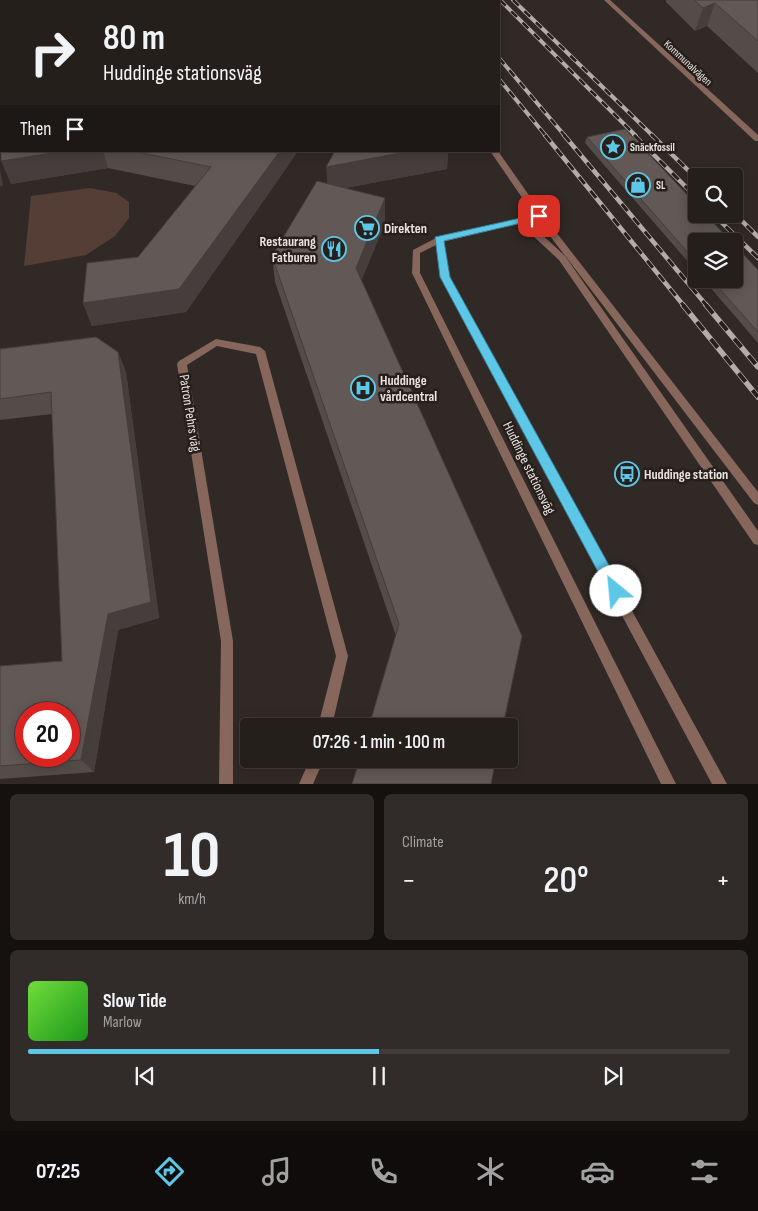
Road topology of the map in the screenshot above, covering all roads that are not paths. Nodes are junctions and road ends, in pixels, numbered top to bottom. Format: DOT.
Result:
graph roads {
  1 [pos="607,0"];
  2 [pos="758,139"];
  3 [pos="495,152"];
  4 [pos="539,216"];
  5 [pos="521,220"];
  6 [pos="438,240"];
  7 [pos="758,500"];
  8 [pos="758,540"];
  9 [pos="327,718"];
  10 [pos="313,768"];
  11 [pos="226,784"];
  12 [pos="306,784"];
  13 [pos="669,784"];
  14 [pos="720,784"];
  1 -- 2 [label="street, Kommunalvägen"];
  3 -- 4 [label="street"];
  4 -- 5 [label="street, Huddinge stationsväg"];
  4 -- 7 [label="street"];
  5 -- 6 [label="street, Huddinge stationsväg"];
  5 -- 8 [label="street"];
  6 -- 13 [label="street, Huddinge stationsväg"];
  6 -- 14 [label="street"];
  9 -- 11 [label="street, Patron Pehrs väg"];
  10 -- 12 [label="street"];
}
